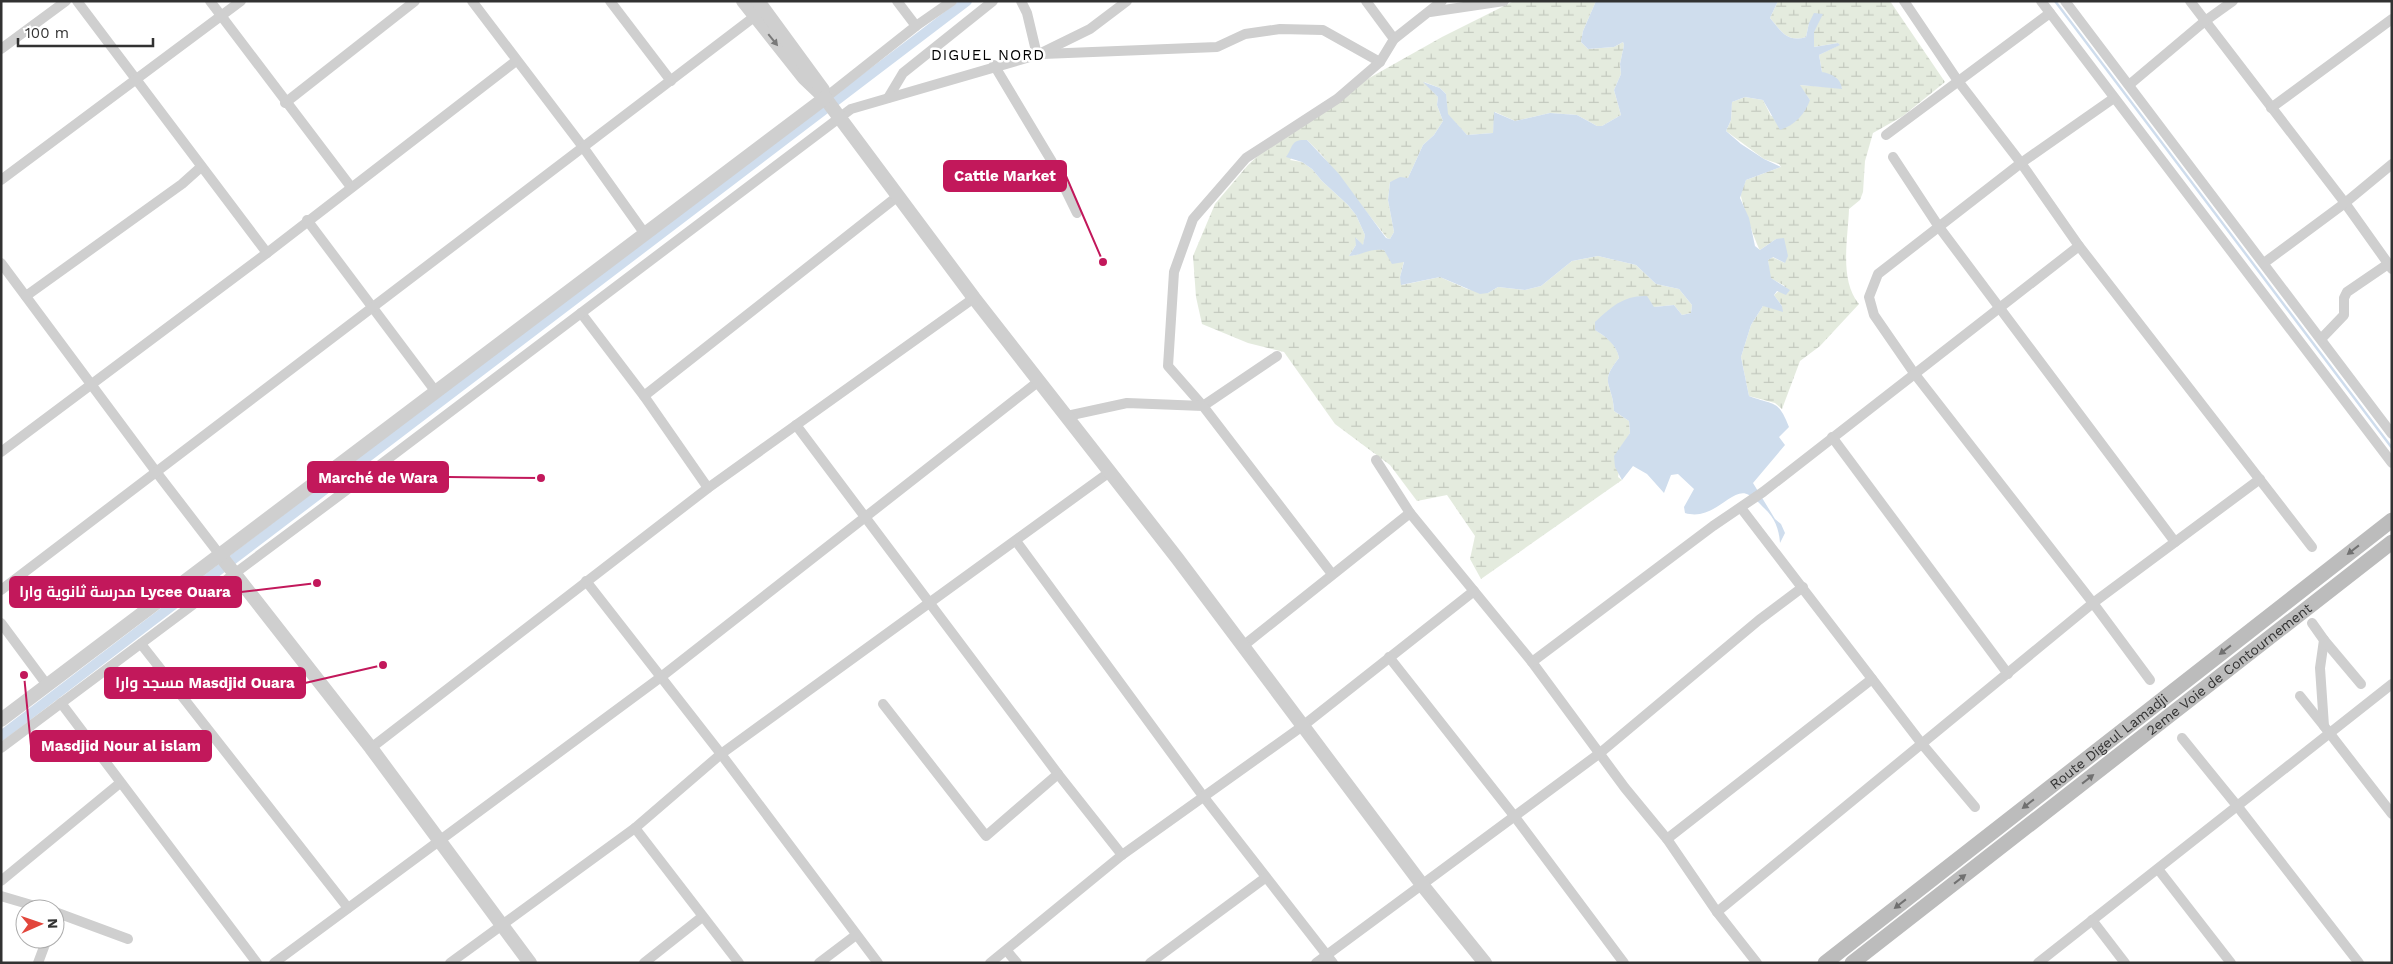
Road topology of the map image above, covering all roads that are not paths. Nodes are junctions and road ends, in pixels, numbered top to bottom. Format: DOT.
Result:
graph roads {
  1 [pos="66,1"];
  2 [pos="77,1"];
  3 [pos="210,1"];
  4 [pos="241,1"];
  5 [pos="415,1"];
  6 [pos="472,1"];
  7 [pos="610,1"];
  8 [pos="743,1"];
  9 [pos="758,1"];
  10 [pos="897,1"];
  11 [pos="952,1"];
  12 [pos="993,1"];
  13 [pos="1020,1"];
  14 [pos="1127,1"];
  15 [pos="1366,1"];
  16 [pos="1442,1"];
  17 [pos="1504,1"];
  18 [pos="1904,1"];
  19 [pos="2041,1"];
  20 [pos="2065,1"];
  21 [pos="2190,1"];
  22 [pos="2232,1"];
  23 [pos="1428,12"];
  24 [pos="2050,13"];
  25 [pos="222,17"];
  26 [pos="754,17"];
  27 [pos="2392,19"];
  28 [pos="2205,21"];
  29 [pos="916,26"];
  30 [pos="1394,39"];
  31 [pos="1,49"];
  32 [pos="1037,54"];
  33 [pos="516,61"];
  34 [pos="1380,62"];
  35 [pos="994,66"];
  36 [pos="135,79"];
  37 [pos="671,80"];
  38 [pos="1958,81"];
  39 [pos="2129,86"];
  40 [pos="888,98"];
  41 [pos="2114,98"];
  42 [pos="285,103"];
  43 [pos="832,107"];
  44 [pos="2271,108"];
  45 [pos="1886,135"];
  46 [pos="583,147"];
  47 [pos="1893,157"];
  48 [pos="2021,163"];
  49 [pos="2392,164"];
  50 [pos="201,168"];
  51 [pos="1,180"];
  52 [pos="351,188"];
  53 [pos="898,196"];
  54 [pos="2345,203"];
  55 [pos="1078,213"];
  56 [pos="307,220"];
  57 [pos="1939,227"];
  58 [pos="644,234"];
  59 [pos="2079,246"];
  60 [pos="267,252"];
  61 [pos="1,263"];
  62 [pos="2264,264"];
  63 [pos="2390,266"];
  64 [pos="26,296"];
  65 [pos="974,298"];
  66 [pos="2000,308"];
  67 [pos="373,309"];
  68 [pos="581,312"];
  69 [pos="2321,339"];
  70 [pos="1277,356"];
  71 [pos="1914,373"];
  72 [pos="1039,381"];
  73 [pos="92,386"];
  74 [pos="436,392"];
  75 [pos="644,396"];
  76 [pos="1202,406"];
  77 [pos="1067,416"];
  78 [pos="796,424"];
  79 [pos="2392,434"];
  80 [pos="1832,437"];
  81 [pos="2,451"];
  82 [pos="1376,460"];
  83 [pos="2392,462"];
  84 [pos="1111,471"];
  85 [pos="157,473"];
  86 [pos="2260,479"];
  87 [pos="708,488"];
  88 [pos="1741,508"];
  89 [pos="1410,513"];
  90 [pos="864,518"];
  91 [pos="2392,520"];
  92 [pos="1016,541"];
  93 [pos="2175,542"];
  94 [pos="2392,542"];
  95 [pos="2312,547"];
  96 [pos="228,563"];
  97 [pos="1332,574"];
  98 [pos="586,581"];
  99 [pos="1803,587"];
  100 [pos="1,590"];
  101 [pos="1474,591"];
  102 [pos="929,603"];
  103 [pos="2094,603"];
  104 [pos="1,622"];
  105 [pos="2312,623"];
  106 [pos="2324,640"];
  107 [pos="141,644"];
  108 [pos="1243,646"];
  109 [pos="1389,657"];
  110 [pos="1532,662"];
  111 [pos="2008,674"];
  112 [pos="661,677"];
  113 [pos="1872,679"];
  114 [pos="2150,680"];
  115 [pos="2361,684"];
  116 [pos="2392,684"];
  117 [pos="48,685"];
  118 [pos="2300,696"];
  119 [pos="61,702"];
  120 [pos="883,704"];
  121 [pos="1,720"];
  122 [pos="1304,725"];
  123 [pos="2326,730"];
  124 [pos="2182,738"];
  125 [pos="1922,744"];
  126 [pos="1,748"];
  127 [pos="371,748"];
  128 [pos="1600,753"];
  129 [pos="720,754"];
  130 [pos="1058,774"];
  131 [pos="120,783"];
  132 [pos="1203,796"];
  133 [pos="1975,807"];
  134 [pos="2238,807"];
  135 [pos="2392,814"];
  136 [pos="1515,817"];
  137 [pos="635,828"];
  138 [pos="1667,839"];
  139 [pos="440,840"];
  140 [pos="1122,855"];
  141 [pos="2158,869"];
  142 [pos="1265,878"];
  143 [pos="1,881"];
  144 [pos="1423,886"];
  145 [pos="1,896"];
  146 [pos="15,900"];
  147 [pos="348,908"];
  148 [pos="1717,912"];
  149 [pos="65,917"];
  150 [pos="702,917"];
  151 [pos="2092,920"];
  152 [pos="501,924"];
  153 [pos="856,935"];
  154 [pos="128,939"];
  155 [pos="43,949"];
  156 [pos="1007,951"];
  157 [pos="1330,959"];
  158 [pos="38,963"];
  159 [pos="257,963"];
  160 [pos="274,963"];
  161 [pos="450,963"];
  162 [pos="530,963"];
  163 [pos="644,963"];
  164 [pos="739,963"];
  165 [pos="819,963"];
  166 [pos="878,963"];
  167 [pos="990,963"];
  168 [pos="1017,963"];
  169 [pos="1150,963"];
  170 [pos="1316,963"];
  171 [pos="1485,963"];
  172 [pos="1624,963"];
  173 [pos="1757,963"];
  174 [pos="1825,963"];
  175 [pos="1852,963"];
  176 [pos="2038,963"];
  177 [pos="2125,963"];
  178 [pos="2231,963"];
  179 [pos="2359,963"];
  1 -- 31 [label="street"];
  2 -- 36 [label="street"];
  3 -- 25 [label="street"];
  4 -- 25 [label="street"];
  5 -- 42 [label="street"];
  6 -- 33 [label="street"];
  7 -- 37 [label="street"];
  8 -- 26 [label="street"];
  9 -- 43 [label="street"];
  10 -- 29 [label="street"];
  11 -- 29 [label="street"];
  12 -- 40 [label="street"];
  13 -- 32 [label="street"];
  14 -- 32 [label="street"];
  15 -- 30 [label="street"];
  16 -- 23 [label="street"];
  17 -- 23 [label="street"];
  18 -- 38 [label="street"];
  19 -- 24 [label="street"];
  20 -- 39 [label="street"];
  21 -- 28 [label="street"];
  22 -- 28 [label="street"];
  23 -- 30 [label="street"];
  24 -- 38 [label="street"];
  24 -- 41 [label="street"];
  25 -- 36 [label="street"];
  25 -- 42 [label="street"];
  26 -- 37 [label="street"];
  26 -- 43 [label="street, one-way"];
  27 -- 44 [label="street"];
  28 -- 39 [label="street"];
  28 -- 44 [label="street"];
  29 -- 43 [label="street"];
  30 -- 34 [label="street"];
  32 -- 34 [label="street"];
  32 -- 35 [label="street"];
  33 -- 46 [label="street"];
  33 -- 52 [label="street"];
  34 -- 76 [label="street"];
  35 -- 40 [label="street"];
  35 -- 55 [label="street"];
  36 -- 50 [label="street"];
  36 -- 51 [label="street"];
  37 -- 46 [label="street"];
  38 -- 45 [label="street"];
  38 -- 48 [label="street"];
  39 -- 62 [label="street"];
  40 -- 43 [label="street"];
  41 -- 48 [label="street"];
  41 -- 83 [label="street"];
  42 -- 52 [label="street"];
  43 -- 53 [label="street"];
  43 -- 58 [label="street"];
  43 -- 68 [label="street"];
  44 -- 54 [label="street"];
  46 -- 58 [label="street"];
  46 -- 67 [label="street"];
  47 -- 57 [label="street"];
  48 -- 57 [label="street"];
  48 -- 59 [label="street"];
  49 -- 54 [label="street"];
  50 -- 60 [label="street"];
  50 -- 64 [label="street"];
  52 -- 56 [label="street"];
  53 -- 65 [label="street"];
  53 -- 75 [label="street"];
  54 -- 62 [label="street"];
  54 -- 63 [label="street"];
  56 -- 60 [label="street"];
  56 -- 67 [label="street"];
  57 -- 66 [label="street"];
  57 -- 71 [label="street"];
  58 -- 74 [label="street"];
  59 -- 66 [label="street"];
  59 -- 86 [label="street"];
  60 -- 73 [label="street"];
  61 -- 64 [label="street"];
  62 -- 69 [label="street"];
  63 -- 69 [label="street"];
  64 -- 73 [label="street"];
  65 -- 72 [label="street"];
  65 -- 78 [label="street"];
  66 -- 71 [label="street"];
  66 -- 93 [label="street"];
  67 -- 74 [label="street"];
  67 -- 85 [label="street"];
  68 -- 75 [label="street"];
  68 -- 96 [label="street"];
  69 -- 79 [label="street"];
  70 -- 76 [label="street"];
  71 -- 80 [label="street"];
  71 -- 103 [label="street"];
  72 -- 77 [label="street"];
  72 -- 90 [label="street"];
  73 -- 81 [label="street"];
  73 -- 85 [label="street"];
  74 -- 96 [label="street"];
  75 -- 87 [label="street"];
  76 -- 77 [label="street"];
  76 -- 97 [label="street"];
  77 -- 84 [label="street"];
  78 -- 87 [label="street"];
  78 -- 90 [label="street"];
  80 -- 88 [label="street"];
  80 -- 111 [label="street"];
  82 -- 89 [label="street"];
  84 -- 92 [label="street"];
  84 -- 108 [label="street"];
  85 -- 96 [label="street"];
  85 -- 100 [label="street"];
  86 -- 93 [label="street"];
  86 -- 95 [label="street"];
  87 -- 98 [label="street"];
  88 -- 99 [label="street"];
  88 -- 110 [label="street"];
  89 -- 97 [label="street"];
  89 -- 101 [label="street"];
  90 -- 102 [label="street"];
  90 -- 112 [label="street"];
  91 -- 174 [label="main road, Route Digeul Lamadji, one-way"];
  92 -- 102 [label="street"];
  92 -- 132 [label="street"];
  93 -- 103 [label="street"];
  175 -- 94 [label="main road, 2eme Voie de Contournement, one-way"];
  96 -- 107 [label="street"];
  96 -- 117 [label="street"];
  96 -- 127 [label="street"];
  97 -- 108 [label="street"];
  98 -- 112 [label="street"];
  98 -- 127 [label="street"];
  99 -- 113 [label="street"];
  99 -- 128 [label="street"];
  101 -- 109 [label="street"];
  101 -- 110 [label="street"];
  102 -- 129 [label="street"];
  102 -- 130 [label="street"];
  103 -- 111 [label="street"];
  103 -- 114 [label="street"];
  104 -- 117 [label="street"];
  105 -- 106 [label="street"];
  106 -- 115 [label="street"];
  106 -- 123 [label="street"];
  107 -- 119 [label="street"];
  107 -- 147 [label="street"];
  108 -- 122 [label="street"];
  109 -- 122 [label="street"];
  109 -- 136 [label="street"];
  110 -- 128 [label="street"];
  111 -- 125 [label="street"];
  112 -- 129 [label="street"];
  112 -- 139 [label="street"];
  113 -- 125 [label="street"];
  113 -- 138 [label="street"];
  116 -- 123 [label="street"];
  117 -- 121 [label="street"];
  118 -- 123 [label="street"];
  119 -- 126 [label="street"];
  119 -- 131 [label="street"];
  120 -- 130 [label="street"];
  122 -- 132 [label="street"];
  122 -- 144 [label="street"];
  123 -- 134 [label="street"];
  123 -- 135 [label="street"];
  124 -- 134 [label="street"];
  125 -- 133 [label="street"];
  125 -- 148 [label="street"];
  127 -- 139 [label="street"];
  128 -- 136 [label="street"];
  128 -- 138 [label="street"];
  129 -- 137 [label="street"];
  129 -- 153 [label="street"];
  130 -- 140 [label="street"];
  131 -- 143 [label="street"];
  131 -- 159 [label="street"];
  132 -- 140 [label="street"];
  132 -- 142 [label="street"];
  134 -- 141 [label="street"];
  134 -- 179 [label="street"];
  136 -- 144 [label="street"];
  136 -- 172 [label="street"];
  137 -- 150 [label="street"];
  137 -- 152 [label="street"];
  138 -- 148 [label="street"];
  139 -- 147 [label="street"];
  139 -- 152 [label="street"];
  140 -- 156 [label="street"];
  141 -- 151 [label="street"];
  141 -- 178 [label="street"];
  142 -- 157 [label="street"];
  142 -- 169 [label="street"];
  144 -- 157 [label="street"];
  144 -- 171 [label="street"];
  145 -- 146 [label="street"];
  147 -- 160 [label="street"];
  148 -- 173 [label="street"];
  149 -- 154 [label="street"];
  150 -- 163 [label="street"];
  150 -- 164 [label="street"];
  151 -- 176 [label="street"];
  151 -- 177 [label="street"];
  152 -- 161 [label="street"];
  152 -- 162 [label="street"];
  153 -- 165 [label="street"];
  153 -- 166 [label="street"];
  155 -- 158 [label="street"];
  156 -- 167 [label="street"];
  156 -- 168 [label="street"];
  157 -- 170 [label="street"];
}
